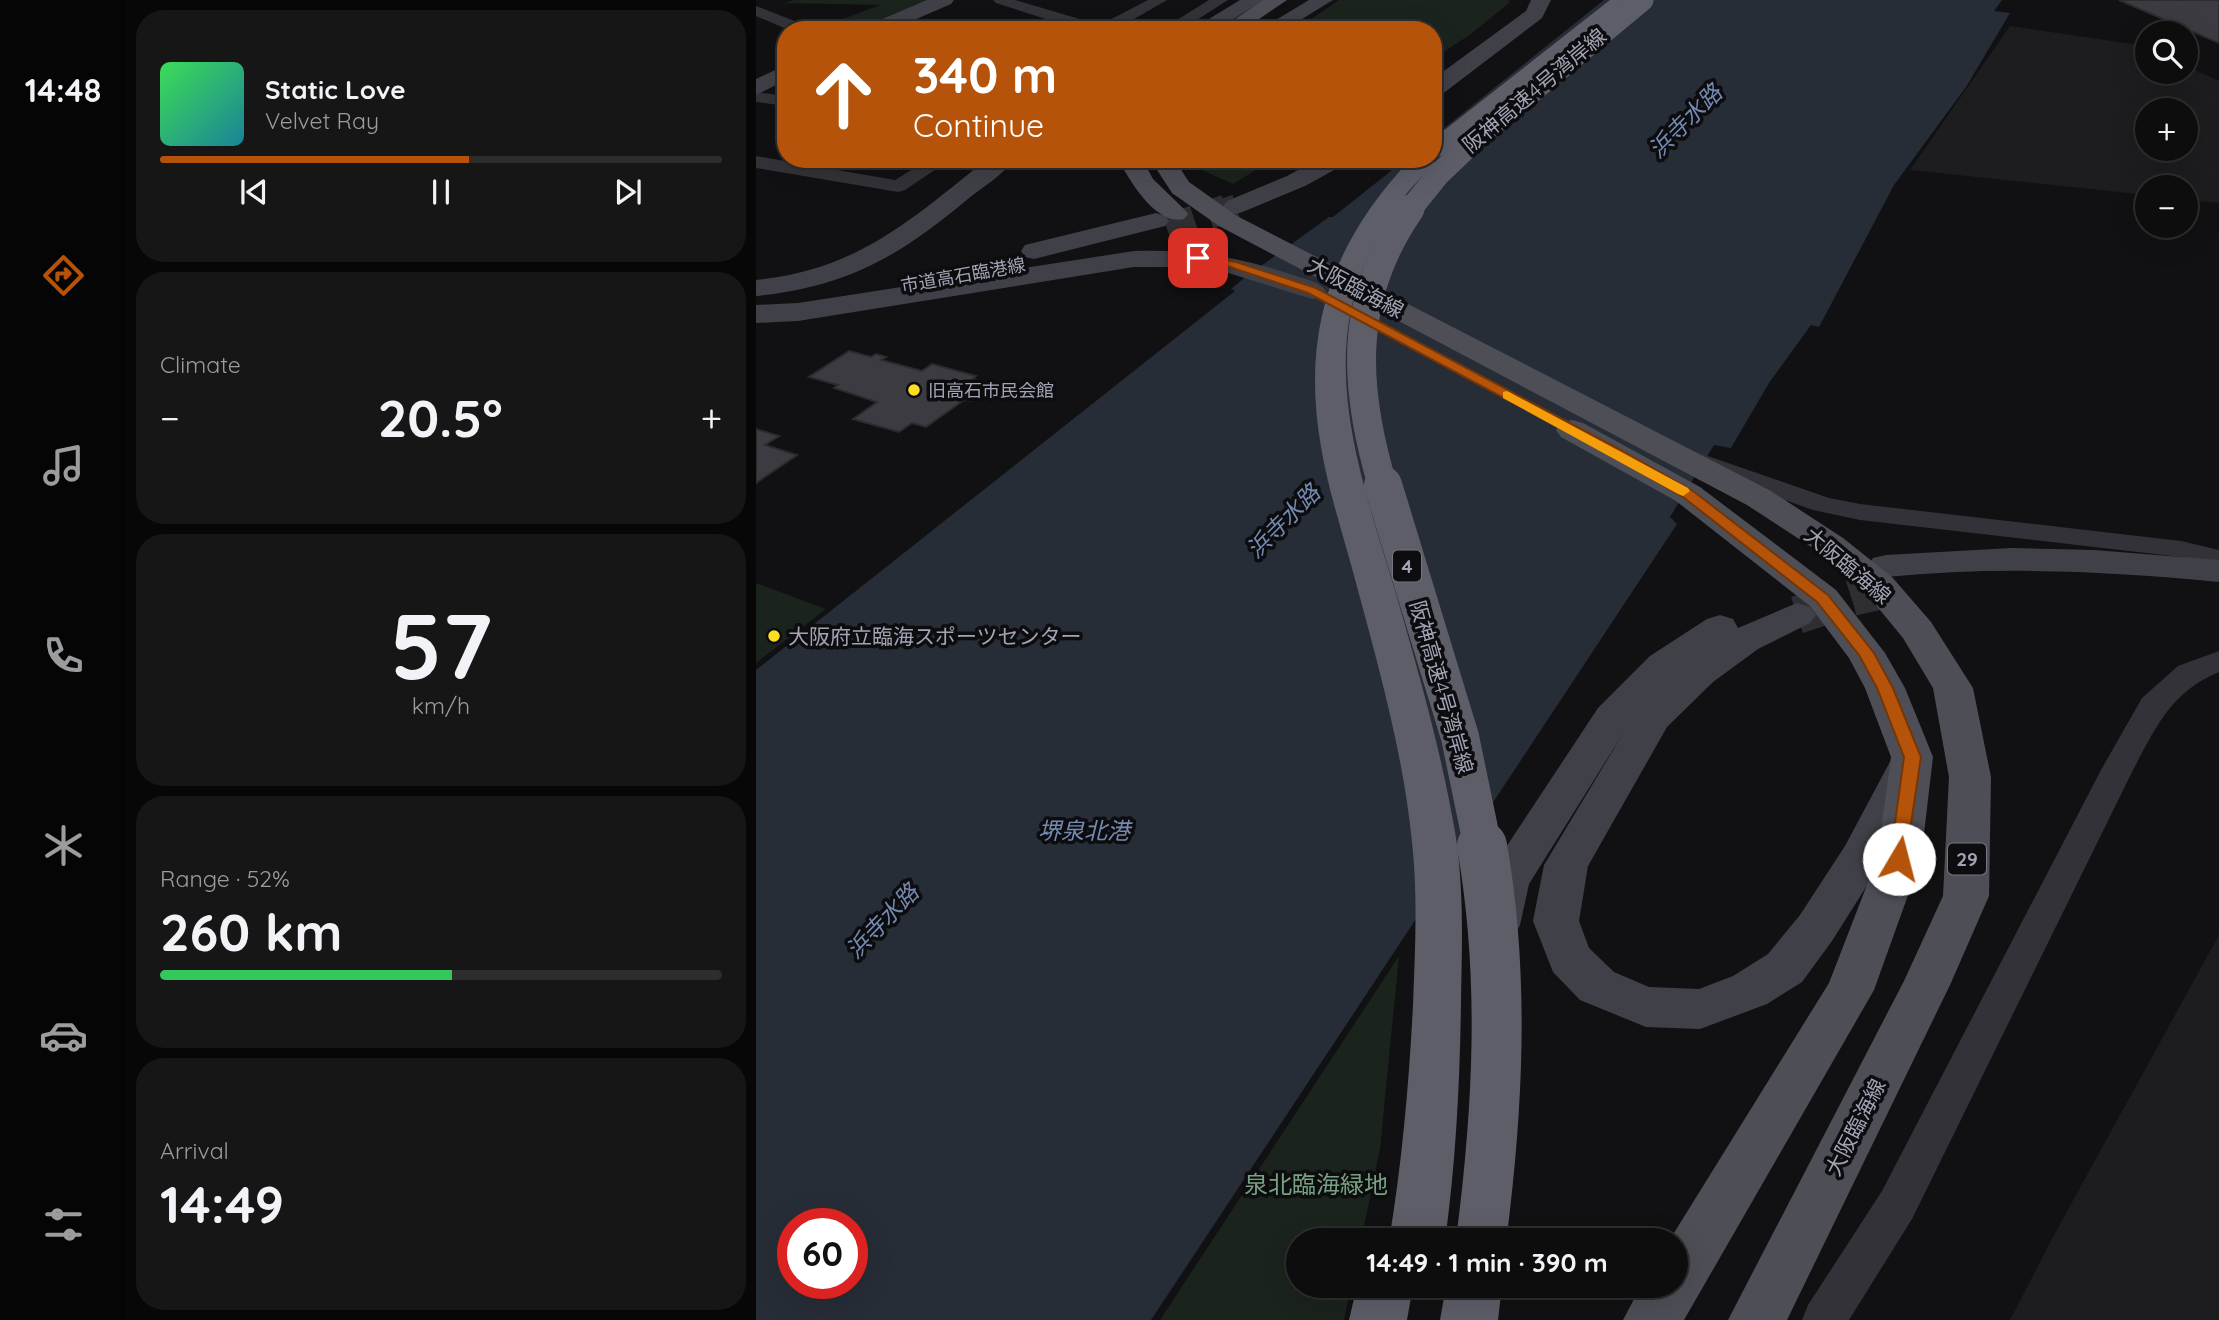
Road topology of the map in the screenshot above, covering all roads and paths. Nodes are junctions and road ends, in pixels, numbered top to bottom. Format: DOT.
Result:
graph roads {
  1 [pos="944,0"];
  2 [pos="1001,0"];
  3 [pos="1048,0"];
  4 [pos="1159,0"];
  5 [pos="1220,0"];
  6 [pos="1254,0"];
  7 [pos="1278,0"];
  8 [pos="1305,0"];
  9 [pos="1323,0"];
  10 [pos="1522,0"];
  11 [pos="1541,0"];
  12 [pos="1622,0"];
  13 [pos="1642,0"];
  14 [pos="1026,9"];
  15 [pos="756,11"];
  16 [pos="781,21"];
  17 [pos="894,21"];
  18 [pos="1069,21"];
  19 [pos="1118,21"];
  20 [pos="1184,21"];
  21 [pos="1217,21"];
  22 [pos="1244,21"];
  23 [pos="1271,21"];
  24 [pos="1285,21"];
  25 [pos="1442,68"];
  26 [pos="777,76"];
  27 [pos="1442,83"];
  28 [pos="756,88"];
  29 [pos="756,97"];
  30 [pos="777,100"];
  31 [pos="1442,144"];
  32 [pos="829,168"];
  33 [pos="927,168"];
  34 [pos="991,168"];
  35 [pos="1135,168"];
  36 [pos="1165,168"];
  37 [pos="1294,168"];
  38 [pos="1320,168"];
  39 [pos="1416,168"];
  40 [pos="1162,225"];
  41 [pos="1283,268"];
  42 [pos="1312,291"];
  43 [pos="757,300"];
  44 [pos="1693,470"];
  45 [pos="2219,558"];
  46 [pos="2219,571"];
  47 [pos="2219,595"];
  48 [pos="2219,661"];
  49 [pos="1912,757"];
  50 [pos="1439,944"];
  51 [pos="1396,1228"];
  52 [pos="1419,1228"];
  53 [pos="1473,1228"];
  54 [pos="1482,1228"];
  55 [pos="1688,1260"];
  56 [pos="1383,1298"];
  57 [pos="1408,1298"];
  58 [pos="1463,1298"];
  59 [pos="1472,1298"];
  60 [pos="1666,1298"];
  61 [pos="1378,1320"];
  62 [pos="1404,1320"];
  63 [pos="1459,1320"];
  64 [pos="1469,1320"];
  65 [pos="1652,1320"];
  66 [pos="1757,1320"];
  67 [pos="1824,1320"];
  1 -- 17 [label="street"];
  2 -- 14 [label="street"];
  3 -- 14 [label="street"];
  4 -- 19 [label="street"];
  5 -- 20 [label="street"];
  6 -- 21 [label="street"];
  7 -- 22 [label="main road"];
  8 -- 23 [label="main road"];
  9 -- 24 [label="street"];
  10 -- 25 [label="street"];
  11 -- 27 [label="street"];
  12 -- 31 [label="highway, 阪神高速4号湾岸線"];
  13 -- 54 [label="highway, 阪神高速4号湾岸線 / 4, bridge"];
  14 -- 18 [label="street"];
  15 -- 16 [label="street"];
  26 -- 28 [label="street"];
  29 -- 30 [label="street"];
  32 -- 33 [label="street"];
  34 -- 43 [label="street"];
  35 -- 41 [label="main road, 大阪臨海線 / 29"];
  36 -- 41 [label="main road, 大阪臨海線 / 29"];
  37 -- 38 [label="street"];
  39 -- 50 [label="highway, 阪神高速4号湾岸線 / 4"];
  40 -- 43 [label="street, 市道高石臨港線"];
  41 -- 42 [label="street"];
  41 -- 43 [label="street"];
  41 -- 44 [label="main road, 大阪臨海線 / 29"];
  42 -- 44 [label="main road, 大阪臨海線 / 29"];
  44 -- 45 [label="street"];
  44 -- 49 [label="main road, 大阪臨海線 / 29"];
  44 -- 66 [label="main road, 大阪臨海線 / 29"];
  46 -- 47 [label="street"];
  48 -- 67 [label="street"];
  49 -- 53 [label="street"];
  49 -- 55 [label="main road, 大阪臨海線 / 29"];
  50 -- 51 [label="highway, 4"];
  50 -- 52 [label="highway, 阪神高速4号湾岸線 / 4"];
  56 -- 61 [label="highway"];
  57 -- 62 [label="highway"];
  58 -- 63 [label="street"];
  59 -- 64 [label="highway"];
  60 -- 65 [label="main road"];
}
